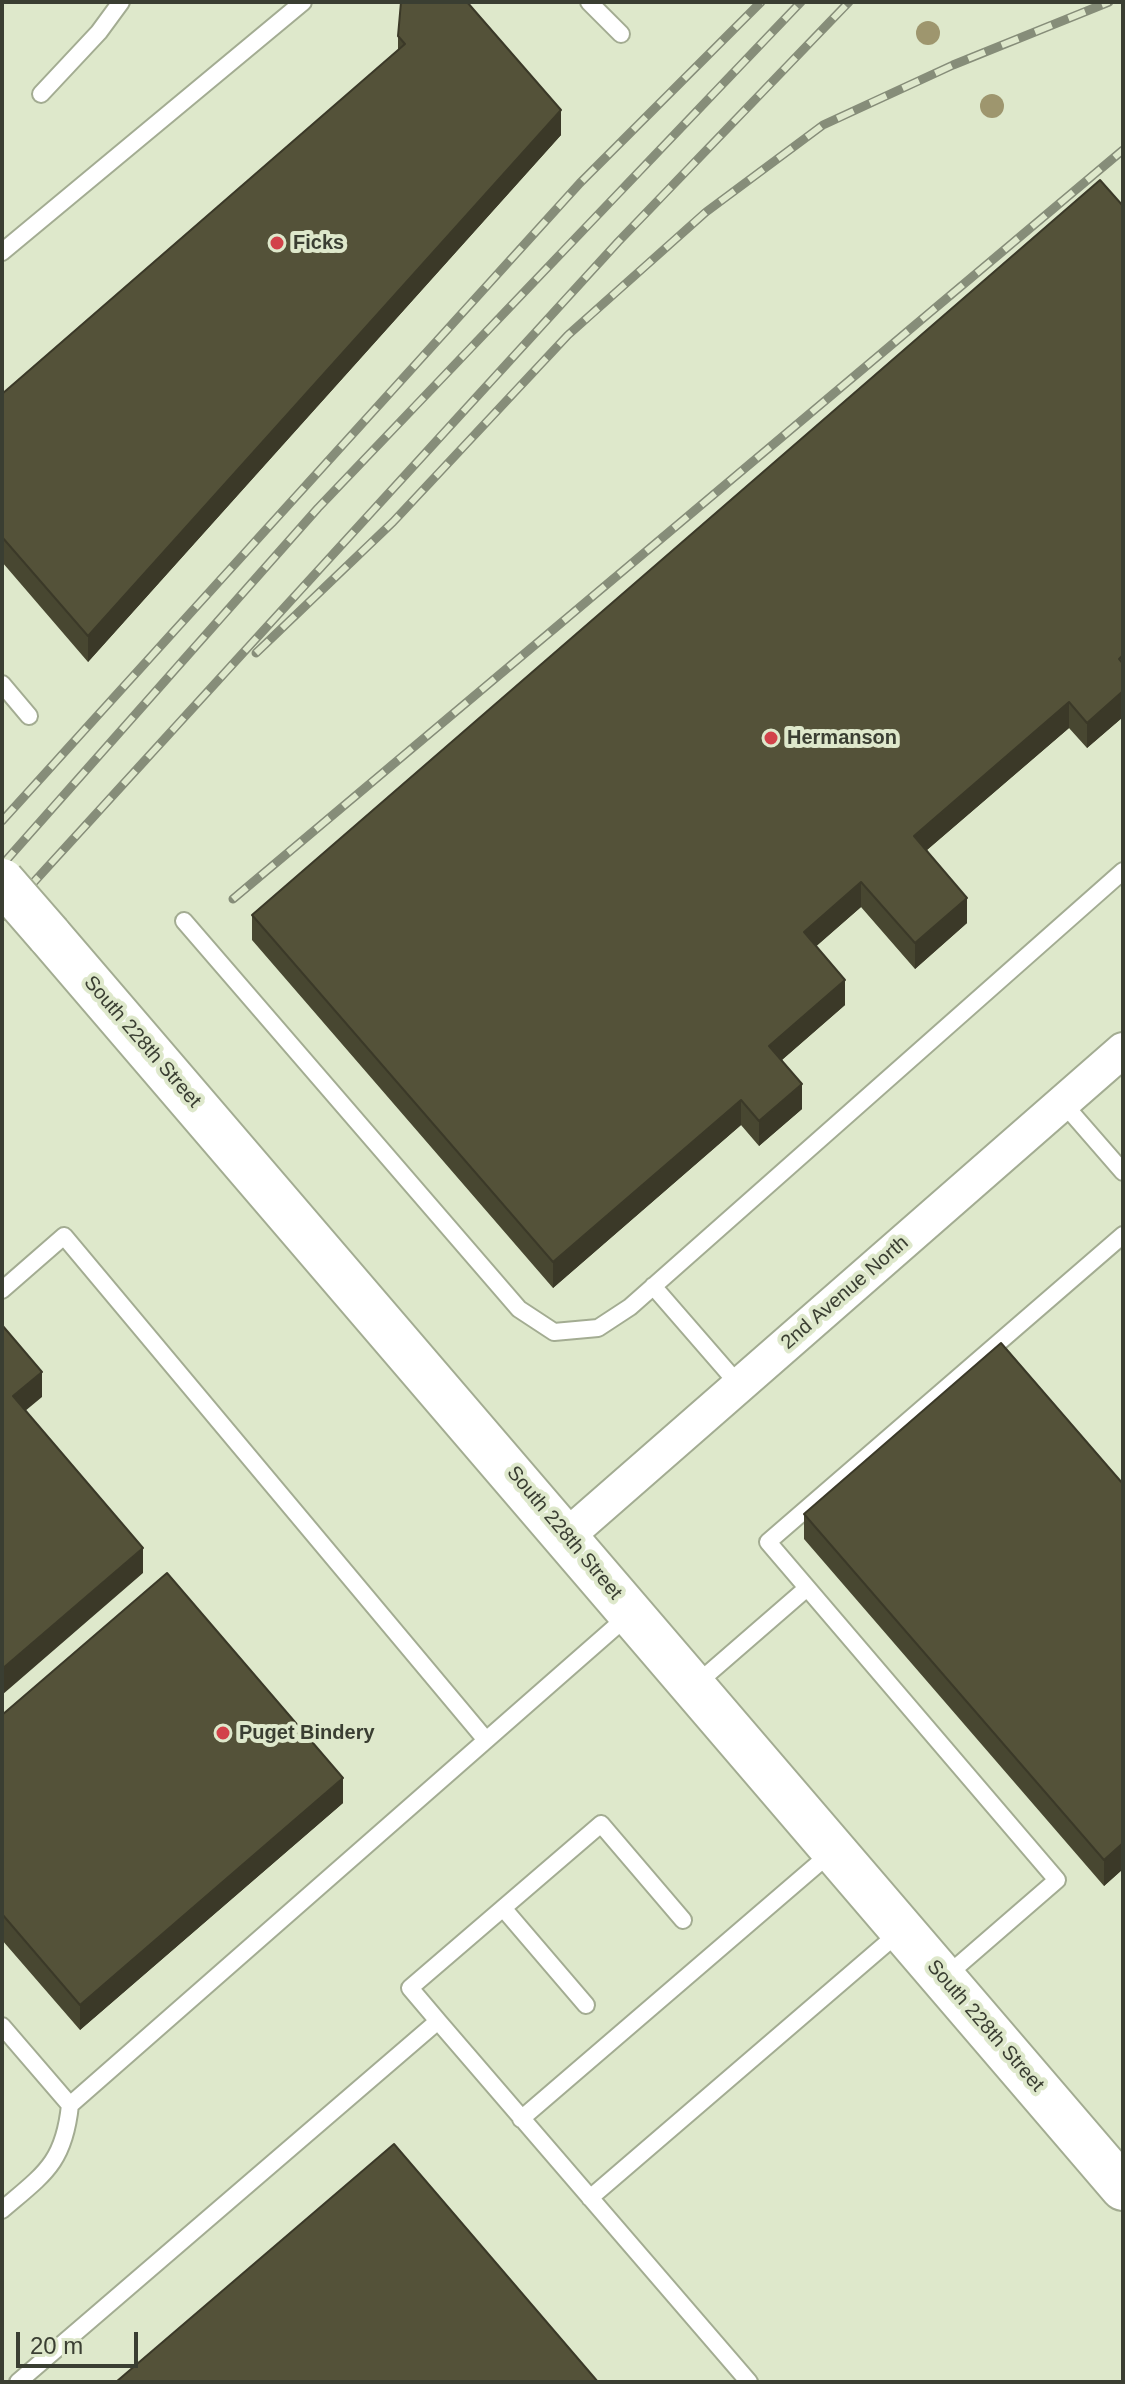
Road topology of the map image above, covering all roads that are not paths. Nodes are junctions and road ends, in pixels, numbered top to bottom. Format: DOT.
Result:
graph roads {
  1 [pos="121,2"];
  2 [pos="303,2"];
  3 [pos="589,2"];
  4 [pos="621,34"];
  5 [pos="41,94"];
  6 [pos="2,252"];
  7 [pos="2,684"];
  8 [pos="29,716"];
  9 [pos="1123,871"];
  10 [pos="2,881"];
  11 [pos="184,921"];
  12 [pos="1123,1050"];
  13 [pos="1063,1103"];
  14 [pos="1123,1172"];
  15 [pos="1123,1235"];
  16 [pos="653,1286"];
  17 [pos="2,1290"];
  18 [pos="739,1385"];
  19 [pos="567,1536"];
  20 [pos="807,1588"];
  21 [pos="631,1612"];
  22 [pos="694,1686"];
  23 [pos="486,1740"];
  24 [pos="834,1850"];
  25 [pos="503,1908"];
  26 [pos="683,1920"];
  27 [pos="902,1930"];
  28 [pos="944,1978"];
  29 [pos="586,2005"];
  30 [pos="438,2021"];
  31 [pos="2,2026"];
  32 [pos="70,2105"];
  33 [pos="521,2119"];
  34 [pos="1123,2188"];
  35 [pos="590,2198"];
  36 [pos="2,2210"];
  37 [pos="18,2382"];
  38 [pos="749,2382"];
  1 -- 5 [label="lane"];
  2 -- 6 [label="lane"];
  3 -- 4 [label="lane"];
  7 -- 8 [label="lane"];
  9 -- 16 [label="lane"];
  10 -- 19 [label="main road, South 228th Street, bridge"];
  11 -- 16 [label="lane"];
  12 -- 13 [label="street, 2nd Avenue North"];
  13 -- 14 [label="lane"];
  13 -- 18 [label="street, 2nd Avenue North"];
  15 -- 20 [label="lane"];
  16 -- 18 [label="lane"];
  17 -- 23 [label="lane"];
  18 -- 19 [label="street, 2nd Avenue North"];
  19 -- 21 [label="main road, South 228th Street"];
  20 -- 22 [label="lane"];
  20 -- 28 [label="lane"];
  21 -- 22 [label="main road, South 228th Street"];
  21 -- 23 [label="lane"];
  22 -- 24 [label="main road, South 228th Street"];
  23 -- 32 [label="lane"];
  24 -- 27 [label="main road, South 228th Street"];
  24 -- 33 [label="lane"];
  25 -- 26 [label="lane"];
  25 -- 29 [label="lane"];
  25 -- 30 [label="lane"];
  27 -- 28 [label="main road, South 228th Street"];
  27 -- 35 [label="lane"];
  28 -- 34 [label="main road, South 228th Street"];
  30 -- 33 [label="lane"];
  30 -- 37 [label="lane"];
  31 -- 32 [label="lane"];
  32 -- 36 [label="lane"];
  33 -- 35 [label="lane"];
  35 -- 38 [label="lane"];
}
